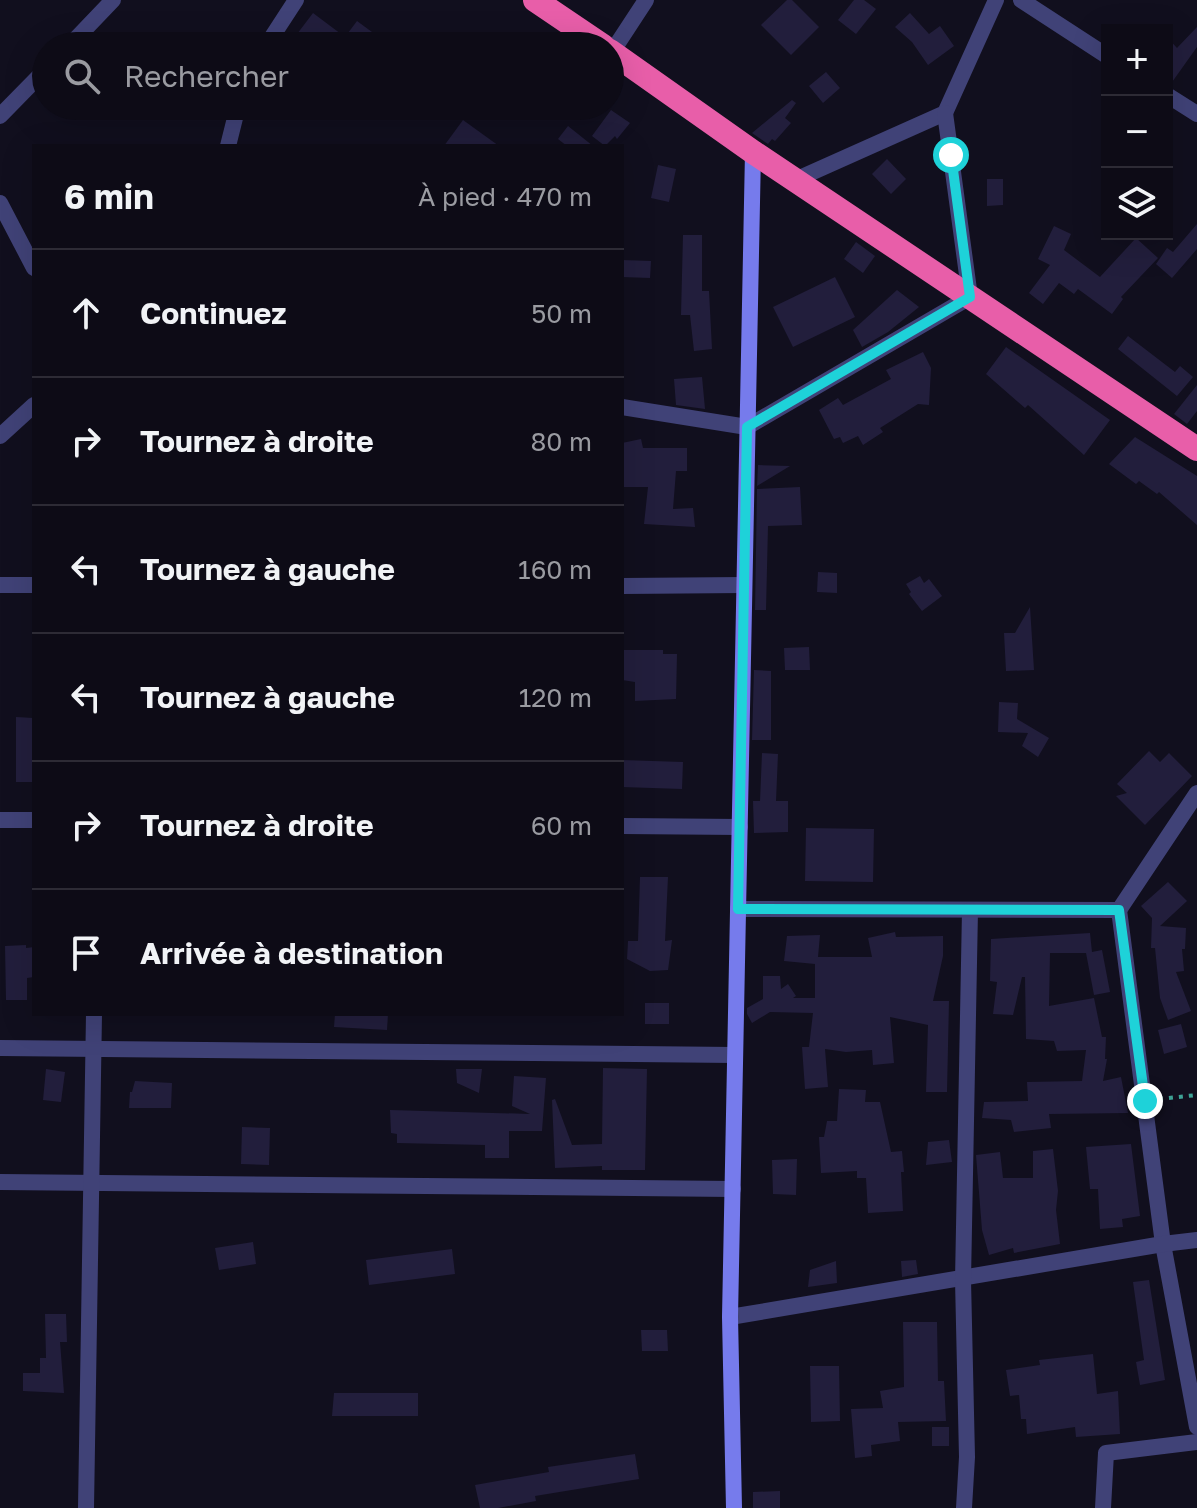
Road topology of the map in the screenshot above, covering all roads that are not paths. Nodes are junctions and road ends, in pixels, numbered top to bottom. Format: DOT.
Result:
graph roads {
  1 [pos="113,0"];
  2 [pos="296,0"];
  3 [pos="535,0"];
  4 [pos="646,0"];
  5 [pos="996,0"];
  6 [pos="1021,0"];
  7 [pos="82,32"];
  8 [pos="275,32"];
  9 [pos="582,32"];
  10 [pos="622,32"];
  11 [pos="1101,52"];
  12 [pos="624,61"];
  13 [pos="32,83"];
  14 [pos="1169,96"];
  15 [pos="945,113"];
  16 [pos="1197,114"];
  17 [pos="0,116"];
  18 [pos="234,120"];
  19 [pos="228,144"];
  20 [pos="753,152"];
  21 [pos="795,180"];
  22 [pos="0,203"];
  23 [pos="32,264"];
  24 [pos="970,297"];
  25 [pos="32,407"];
  26 [pos="624,407"];
  27 [pos="747,427"];
  28 [pos="0,436"];
  29 [pos="1197,449"];
  30 [pos="0,585"];
  31 [pos="32,585"];
  32 [pos="744,585"];
  33 [pos="624,586"];
  34 [pos="1197,793"];
  35 [pos="0,820"];
  36 [pos="32,820"];
  37 [pos="624,826"];
  38 [pos="740,827"];
  39 [pos="738,909"];
  40 [pos="970,910"];
  41 [pos="1119,910"];
  42 [pos="94,1016"];
  43 [pos="0,1048"];
  44 [pos="94,1049"];
  45 [pos="735,1055"];
  46 [pos="0,1182"];
  47 [pos="92,1183"];
  48 [pos="733,1189"];
  49 [pos="1197,1240"];
  50 [pos="1163,1244"];
  51 [pos="963,1280"];
  52 [pos="730,1317"];
  53 [pos="1197,1427"];
  54 [pos="1197,1442"];
  55 [pos="86,1508"];
  56 [pos="734,1508"];
  57 [pos="964,1508"];
  58 [pos="1103,1508"];
  1 -- 7 [label="street"];
  2 -- 8 [label="street"];
  3 -- 9 [label="highway"];
  4 -- 10 [label="street"];
  5 -- 15 [label="street"];
  6 -- 11 [label="street"];
  12 -- 20 [label="highway"];
  13 -- 17 [label="street"];
  14 -- 16 [label="street"];
  15 -- 21 [label="street"];
  15 -- 24 [label="street"];
  18 -- 19 [label="street"];
  20 -- 21 [label="highway"];
  20 -- 27 [label="street"];
  21 -- 24 [label="highway"];
  22 -- 23 [label="street"];
  24 -- 27 [label="street"];
  24 -- 29 [label="highway"];
  25 -- 28 [label="street"];
  26 -- 27 [label="street"];
  27 -- 32 [label="street"];
  30 -- 31 [label="street"];
  32 -- 33 [label="street"];
  32 -- 38 [label="street"];
  34 -- 41 [label="street"];
  35 -- 36 [label="street"];
  37 -- 38 [label="street"];
  38 -- 39 [label="street"];
  39 -- 40 [label="street"];
  39 -- 45 [label="street"];
  40 -- 41 [label="street"];
  40 -- 51 [label="street"];
  41 -- 50 [label="street"];
  42 -- 44 [label="street"];
  43 -- 44 [label="street"];
  44 -- 45 [label="street"];
  44 -- 47 [label="street"];
  45 -- 48 [label="street"];
  46 -- 47 [label="street"];
  47 -- 48 [label="street"];
  47 -- 55 [label="street"];
  48 -- 52 [label="street"];
  49 -- 50 [label="street"];
  50 -- 51 [label="street"];
  50 -- 53 [label="street"];
  51 -- 52 [label="street"];
  51 -- 57 [label="street"];
  52 -- 56 [label="street"];
  54 -- 58 [label="street"];
}
